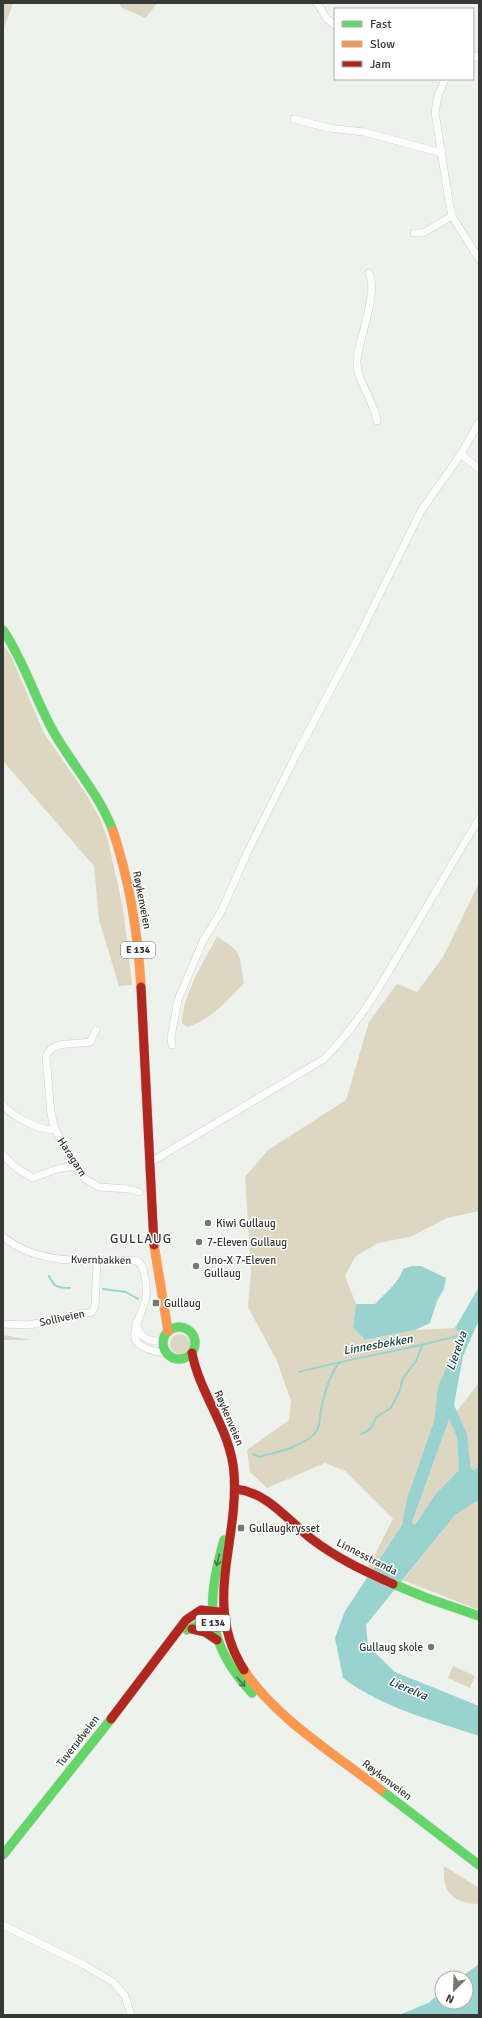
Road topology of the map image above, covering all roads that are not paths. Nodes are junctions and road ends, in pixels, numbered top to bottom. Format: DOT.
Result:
graph roads {
  1 [pos="318,3"];
  2 [pos="334,24"];
  3 [pos="445,80"];
  4 [pos="294,119"];
  5 [pos="442,153"];
  6 [pos="452,216"];
  7 [pos="414,233"];
  8 [pos="479,259"];
  9 [pos="369,273"];
  10 [pos="378,421"];
  11 [pos="479,422"];
  12 [pos="463,456"];
  13 [pos="479,469"];
  14 [pos="3,630"];
  15 [pos="479,819"];
  16 [pos="96,1030"];
  17 [pos="172,1045"];
  18 [pos="3,1106"];
  19 [pos="55,1129"];
  20 [pos="3,1155"];
  21 [pos="149,1163"];
  22 [pos="75,1166"];
  23 [pos="138,1192"];
  24 [pos="3,1237"];
  25 [pos="97,1260"];
  26 [pos="163,1300"];
  27 [pos="136,1323"];
  28 [pos="3,1324"];
  29 [pos="180,1327"];
  30 [pos="168,1331"];
  31 [pos="163,1340"];
  32 [pos="166,1353"];
  33 [pos="192,1354"];
  34 [pos="179,1360"];
  35 [pos="201,1385"];
  36 [pos="235,1489"];
  37 [pos="234,1509"];
  38 [pos="223,1613"];
  39 [pos="212,1614"];
  40 [pos="479,1616"];
  41 [pos="192,1629"];
  42 [pos="217,1640"];
  43 [pos="171,1642"];
  44 [pos="281,1713"];
  45 [pos="3,1855"];
  46 [pos="479,1866"];
  47 [pos="3,1925"];
  48 [pos="131,2015"];
  1 -- 2 [label="street"];
  3 -- 5 [label="street"];
  4 -- 5 [label="street"];
  5 -- 6 [label="street"];
  6 -- 7 [label="street"];
  6 -- 8 [label="street"];
  9 -- 10 [label="street"];
  11 -- 17 [label="street"];
  12 -- 13 [label="street"];
  14 -- 21 [label="main road, Røykenveien / E 134"];
  15 -- 21 [label="street"];
  16 -- 19 [label="street, Haragarn"];
  18 -- 19 [label="street"];
  19 -- 22 [label="street, Haragarn"];
  20 -- 22 [label="street"];
  21 -- 26 [label="main road, Røykenveien / E 134"];
  22 -- 23 [label="street, Haragarn"];
  24 -- 25 [label="street, Kvernbakken"];
  25 -- 27 [label="street, Kvernbakken"];
  25 -- 28 [label="street, Solliveien"];
  26 -- 29 [label="main road, Røykenveien / E 134"];
  26 -- 30 [label="main road, Røykenveien / E 134"];
  27 -- 31 [label="street"];
  27 -- 32 [label="street, Kvernbakken"];
  29 -- 30 [label="main road"];
  29 -- 33 [label="main road, E 134"];
  30 -- 31 [label="main road"];
  31 -- 32 [label="main road"];
  32 -- 34 [label="main road, E 134"];
  33 -- 34 [label="main road"];
  33 -- 35 [label="main road, Røykenveien / E 134"];
  34 -- 35 [label="main road, Røykenveien / E 134"];
  35 -- 36 [label="main road, Røykenveien / E 134"];
  36 -- 37 [label="main road, Røykenveien / E 134"];
  36 -- 40 [label="main road, Linnesstranda"];
  37 -- 38 [label="main road, Røykenveien / E 134"];
  37 -- 39 [label="main road, Røykenveien / E 134, one-way"];
  38 -- 39 [label="main road, Tuverudveien"];
  38 -- 44 [label="main road, Røykenveien / E 134"];
  39 -- 41 [label="main road, Tuverudveien"];
  39 -- 42 [label="main road, Røykenveien / E 134"];
  39 -- 43 [label="main road, Tuverudveien"];
  41 -- 42 [label="main road, E 134"];
  41 -- 43 [label="main road, Tuverudveien"];
  42 -- 44 [label="main road, Røykenveien / E 134, one-way"];
  43 -- 45 [label="main road, Tuverudveien"];
  44 -- 46 [label="main road, Røykenveien / E 134"];
  47 -- 48 [label="street"];
}
